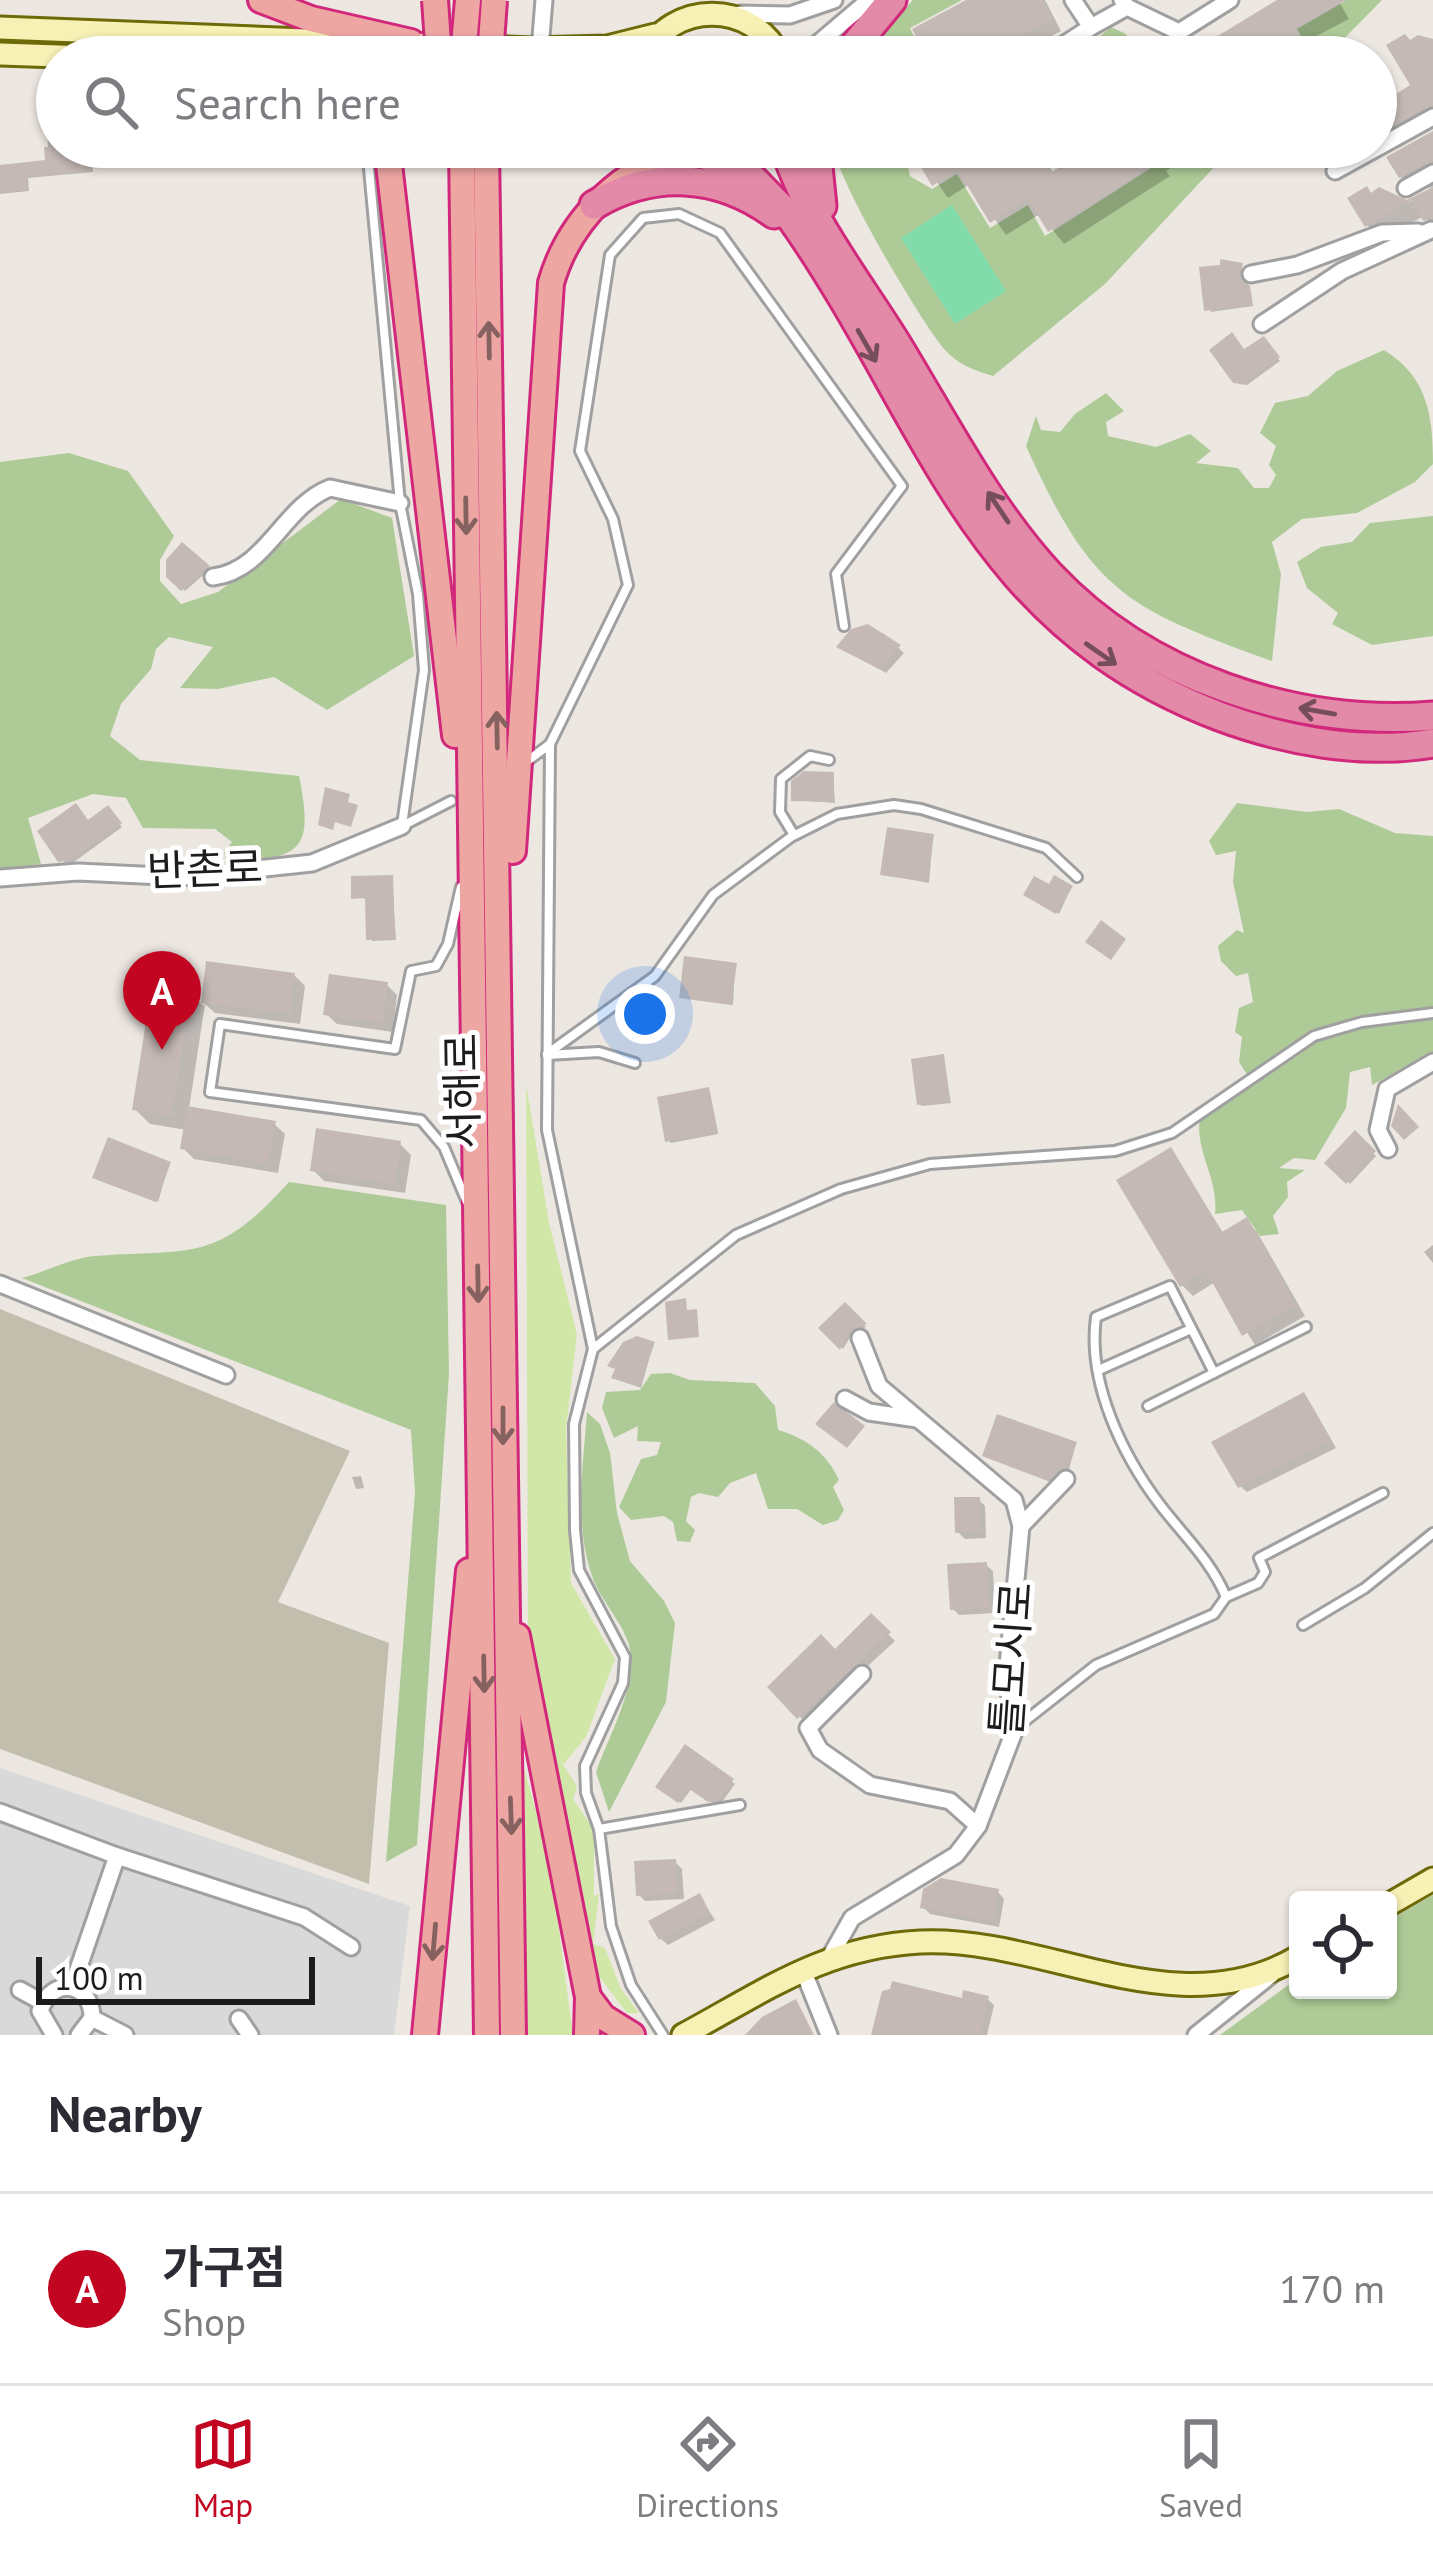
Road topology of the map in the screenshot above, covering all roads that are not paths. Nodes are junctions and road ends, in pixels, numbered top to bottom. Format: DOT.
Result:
graph roads {
  1 [pos="261,0"];
  2 [pos="435,0"];
  3 [pos="468,0"];
  4 [pos="494,0"];
  5 [pos="544,0"];
  6 [pos="834,0"];
  7 [pos="869,0"];
  8 [pos="892,0"];
  9 [pos="1073,0"];
  10 [pos="1230,0"];
  11 [pos="1124,3"];
  12 [pos="754,10"];
  13 [pos="0,28"];
  14 [pos="1091,28"];
  15 [pos="655,35"];
  16 [pos="235,36"];
  17 [pos="385,36"];
  18 [pos="438,36"];
  19 [pos="465,36"];
  20 [pos="491,36"];
  21 [pos="541,36"];
  22 [pos="651,36"];
  23 [pos="827,36"];
  24 [pos="862,36"];
  25 [pos="1083,36"];
  26 [pos="2,54"];
  27 [pos="36,55"];
  28 [pos="36,58"];
  29 [pos="1433,117"];
  30 [pos="1397,137"];
  31 [pos="369,168"];
  32 [pos="389,168"];
  33 [pos="446,168"];
  34 [pos="462,168"];
  35 [pos="486,168"];
  36 [pos="644,168"];
  37 [pos="728,168"];
  38 [pos="793,168"];
  39 [pos="815,168"];
  40 [pos="1340,168"];
  41 [pos="1335,171"];
  42 [pos="1433,172"];
  43 [pos="1406,188"];
  44 [pos="594,206"];
  45 [pos="1432,230"];
  46 [pos="819,239"];
  47 [pos="1251,274"];
  48 [pos="1262,324"];
  49 [pos="464,435"];
  50 [pos="400,502"];
  51 [pos="213,577"];
  52 [pos="844,626"];
  53 [pos="1433,716"];
  54 [pos="1433,743"];
  55 [pos="550,744"];
  56 [pos="829,760"];
  57 [pos="526,762"];
  58 [pos="451,801"];
  59 [pos="402,826"];
  60 [pos="794,835"];
  61 [pos="466,868"];
  62 [pos="1077,877"];
  63 [pos="0,878"];
  64 [pos="473,959"];
  65 [pos="1433,1013"];
  66 [pos="546,1055"];
  67 [pos="501,1057"];
  68 [pos="1433,1062"];
  69 [pos="635,1063"];
  70 [pos="1388,1149"];
  71 [pos="477,1227"];
  72 [pos="0,1284"];
  73 [pos="1306,1327"];
  74 [pos="1191,1329"];
  75 [pos="860,1338"];
  76 [pos="592,1349"];
  77 [pos="1101,1370"];
  78 [pos="1214,1373"];
  79 [pos="226,1375"];
  80 [pos="845,1399"];
  81 [pos="1148,1406"];
  82 [pos="920,1419"];
  83 [pos="481,1450"];
  84 [pos="1066,1479"];
  85 [pos="1383,1492"];
  86 [pos="1021,1526"];
  87 [pos="1422,1529"];
  88 [pos="1433,1532"];
  89 [pos="504,1569"];
  90 [pos="1226,1597"];
  91 [pos="1304,1625"];
  92 [pos="862,1674"];
  93 [pos="1015,1730"];
  94 [pos="740,1805"];
  95 [pos="0,1812"];
  96 [pos="978,1826"];
  97 [pos="598,1829"];
  98 [pos="117,1856"];
  99 [pos="1433,1879"];
  100 [pos="1397,1900"];
  101 [pos="351,1947"];
  102 [pos="831,1954"];
  103 [pos="1289,1963"];
  104 [pos="1278,1969"];
  105 [pos="803,1970"];
  106 [pos="71,1987"];
  107 [pos="20,1990"];
  108 [pos="588,1997"];
  109 [pos="42,2002"];
  110 [pos="92,2018"];
  111 [pos="239,2019"];
  112 [pos="52,2035"];
  113 [pos="79,2035"];
  114 [pos="125,2035"];
  115 [pos="250,2035"];
  116 [pos="425,2035"];
  117 [pos="488,2035"];
  118 [pos="513,2035"];
  119 [pos="587,2035"];
  120 [pos="632,2035"];
  121 [pos="663,2035"];
  122 [pos="683,2035"];
  123 [pos="829,2035"];
  124 [pos="1196,2035"];
  1 -- 17 [label="highway"];
  2 -- 18 [label="highway, bridge"];
  3 -- 19 [label="highway, bridge"];
  4 -- 20 [label="highway, bridge"];
  5 -- 21 [label="street"];
  6 -- 12 [label="street"];
  7 -- 23 [label="street"];
  8 -- 24 [label="highway"];
  9 -- 14 [label="street"];
  10 -- 11 [label="street"];
  11 -- 14 [label="street"];
  12 -- 15 [label="main road"];
  13 -- 16 [label="main road"];
  14 -- 25 [label="street"];
  15 -- 22 [label="main road"];
  26 -- 27 [label="main road"];
  26 -- 28 [label="lane"];
  29 -- 30 [label="street"];
  31 -- 50 [label="lane"];
  32 -- 61 [label="highway"];
  33 -- 49 [label="highway"];
  34 -- 49 [label="highway, 서해로"];
  67 -- 35 [label="highway, 서해로, one-way"];
  36 -- 44 [label="highway"];
  37 -- 46 [label="highway"];
  38 -- 46 [label="highway"];
  39 -- 46 [label="highway"];
  40 -- 41 [label="street"];
  42 -- 43 [label="street"];
  44 -- 46 [label="highway"];
  44 -- 67 [label="highway"];
  45 -- 47 [label="street"];
  45 -- 48 [label="street"];
  53 -- 46 [label="highway, one-way"];
  46 -- 54 [label="highway, one-way"];
  49 -- 64 [label="highway, 서해로, one-way"];
  50 -- 51 [label="street"];
  50 -- 59 [label="lane"];
  52 -- 55 [label="lane"];
  55 -- 57 [label="lane"];
  55 -- 66 [label="lane"];
  56 -- 60 [label="lane"];
  58 -- 59 [label="lane"];
  59 -- 63 [label="street, 반촌로"];
  60 -- 62 [label="lane"];
  60 -- 66 [label="lane"];
  61 -- 64 [label="highway"];
  61 -- 71 [label="lane"];
  64 -- 71 [label="highway, 서해로"];
  65 -- 76 [label="lane"];
  66 -- 69 [label="lane"];
  66 -- 76 [label="lane"];
  67 -- 89 [label="highway, 서해로, one-way"];
  68 -- 70 [label="street"];
  71 -- 83 [label="highway, 서해로, one-way"];
  72 -- 79 [label="street"];
  73 -- 78 [label="lane"];
  74 -- 77 [label="lane"];
  74 -- 77 [label="lane"];
  74 -- 78 [label="lane"];
  75 -- 82 [label="street, 틀모시로"];
  76 -- 97 [label="lane"];
  77 -- 90 [label="lane"];
  78 -- 81 [label="lane"];
  80 -- 82 [label="street"];
  82 -- 86 [label="street, 틀모시로"];
  83 -- 116 [label="highway, one-way"];
  83 -- 117 [label="highway, 서해로, one-way"];
  84 -- 86 [label="street"];
  85 -- 90 [label="lane"];
  86 -- 93 [label="street, 틀모시로"];
  87 -- 88 [label="lane"];
  88 -- 91 [label="lane"];
  89 -- 108 [label="highway"];
  89 -- 118 [label="highway, 서해로, one-way"];
  90 -- 93 [label="lane"];
  92 -- 96 [label="street"];
  93 -- 96 [label="street, 틀모시로"];
  94 -- 97 [label="lane"];
  95 -- 98 [label="street"];
  96 -- 102 [label="street, 틀모시로"];
  97 -- 121 [label="lane"];
  98 -- 101 [label="street"];
  98 -- 106 [label="street"];
  99 -- 100 [label="main road"];
  102 -- 104 [label="main road, 틀모시로"];
  102 -- 105 [label="main road, 틀모시로"];
  103 -- 104 [label="main road, 틀모시로"];
  104 -- 124 [label="street"];
  105 -- 122 [label="main road, 틀모시로"];
  105 -- 123 [label="street"];
  106 -- 109 [label="street"];
  106 -- 110 [label="street"];
  107 -- 109 [label="street"];
  108 -- 119 [label="highway"];
  108 -- 120 [label="highway"];
  109 -- 112 [label="street"];
  110 -- 113 [label="street"];
  110 -- 114 [label="street"];
  111 -- 115 [label="street"];
}
